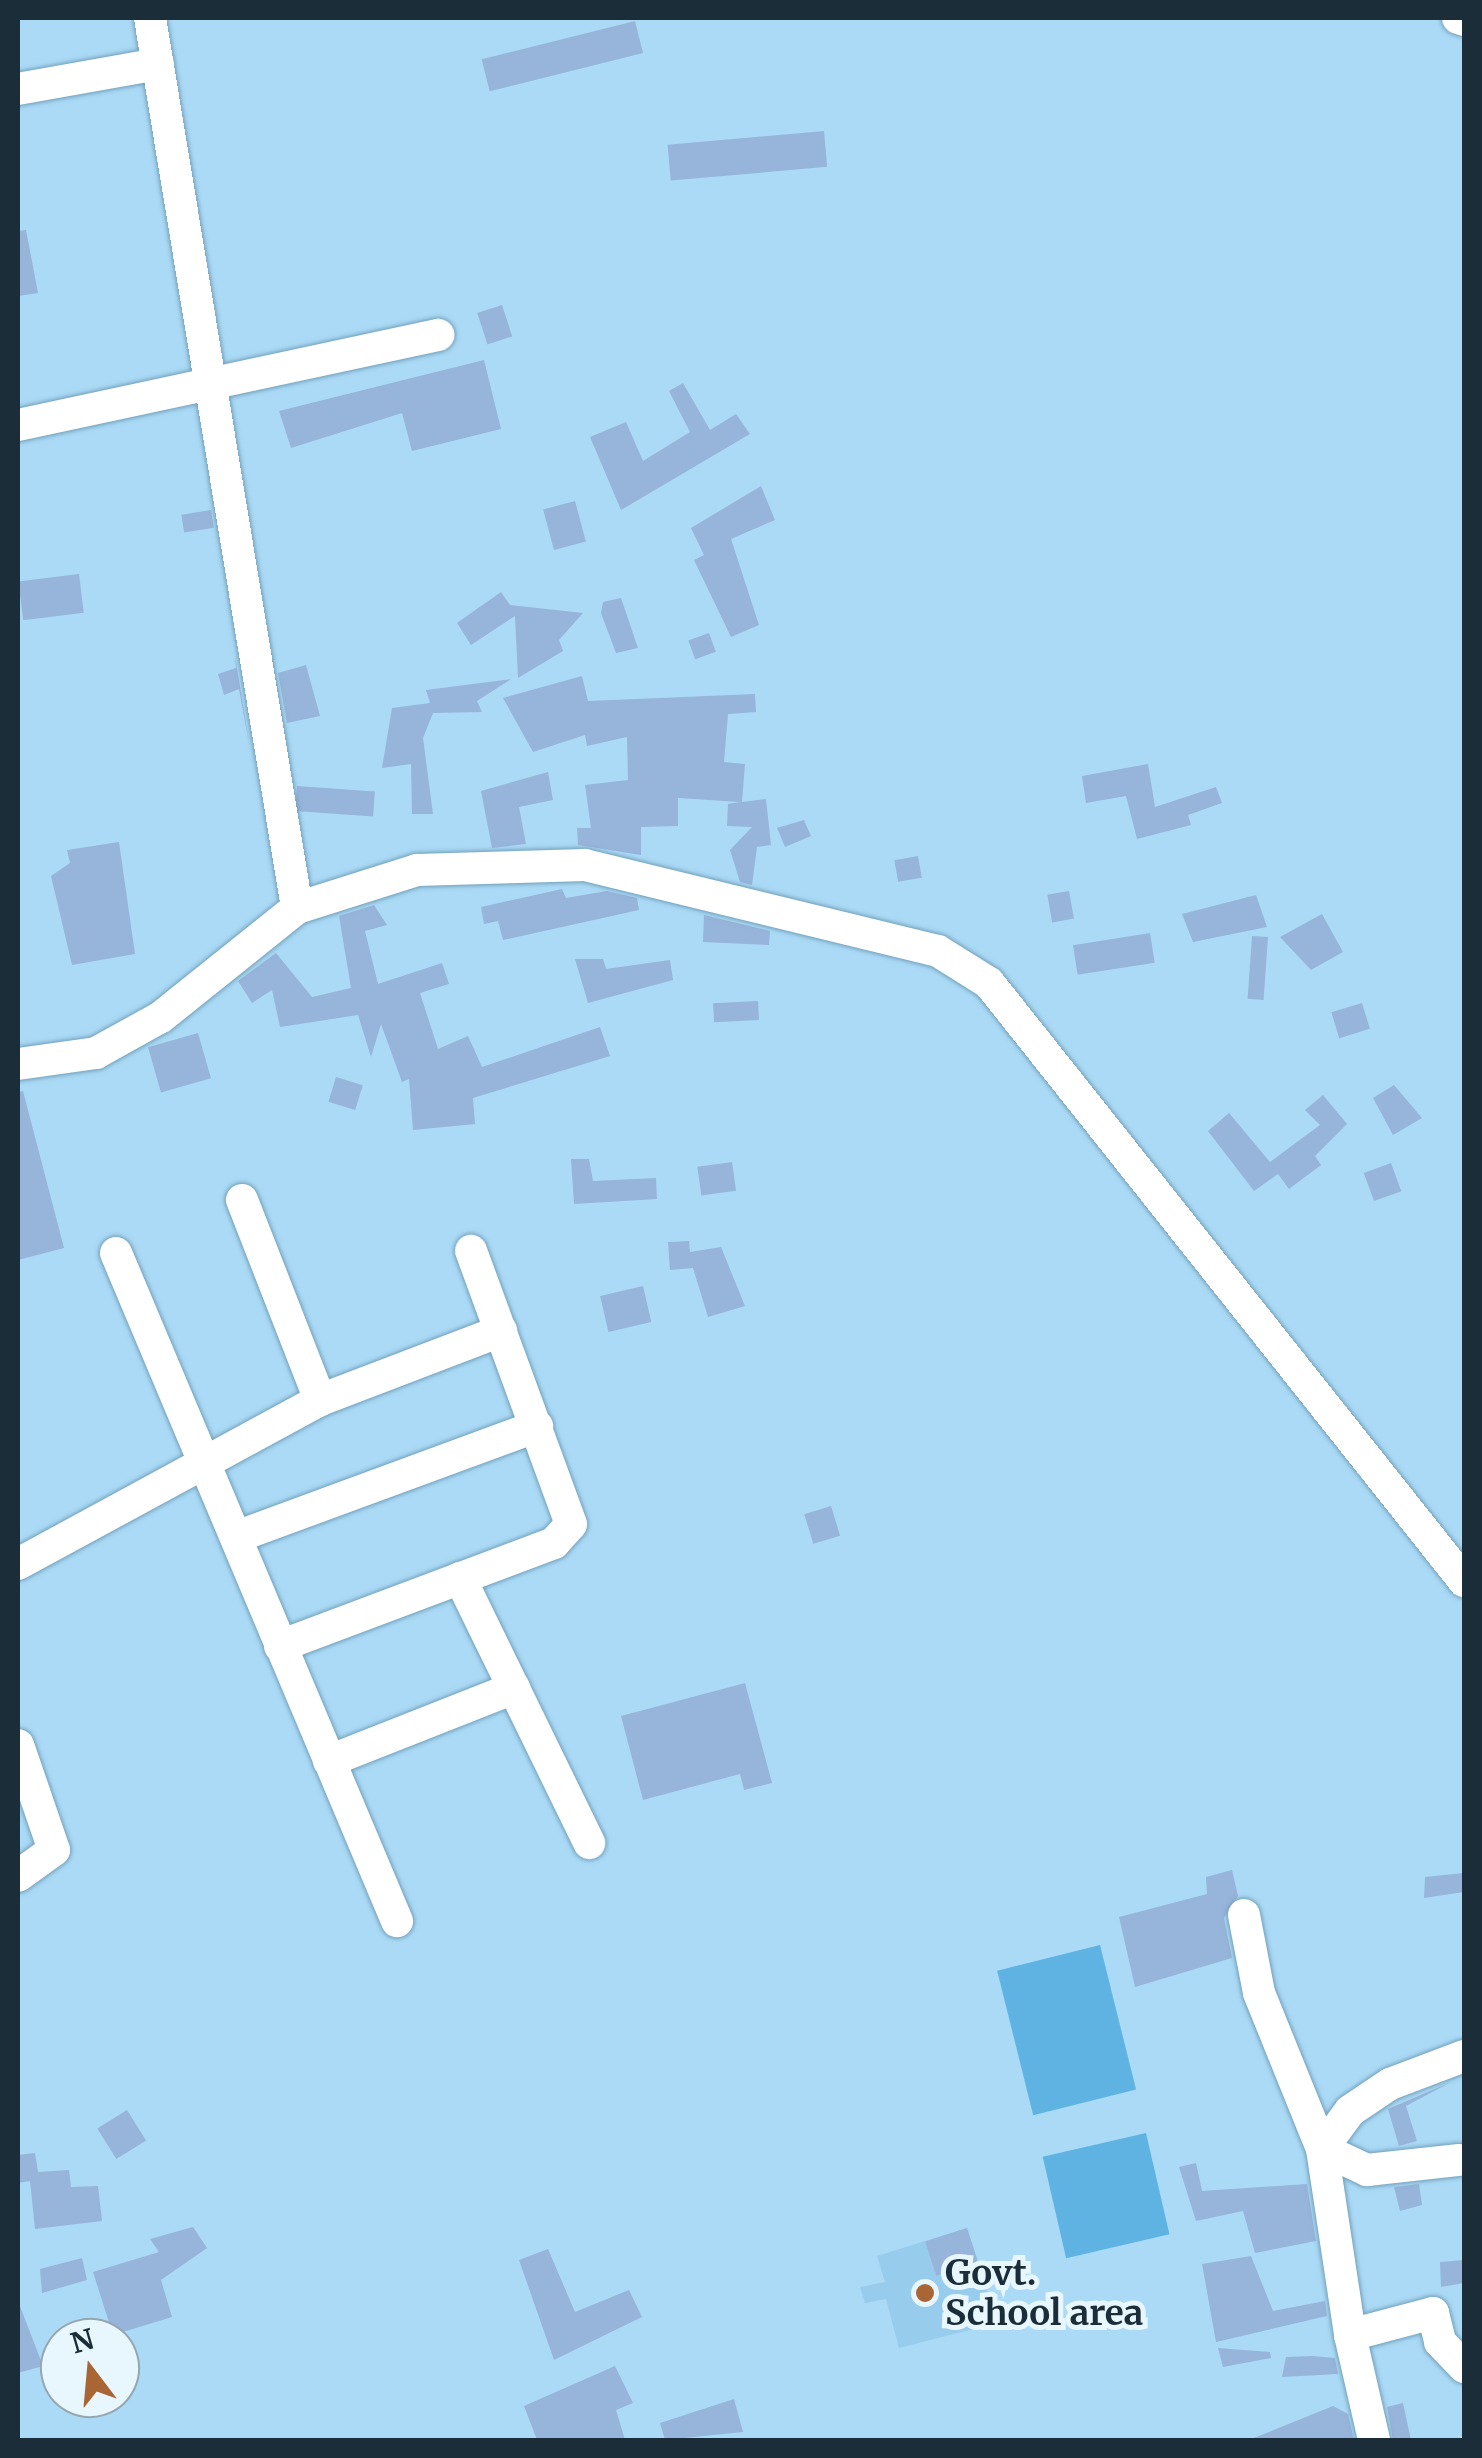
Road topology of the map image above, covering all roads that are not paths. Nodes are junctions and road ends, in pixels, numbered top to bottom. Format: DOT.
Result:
graph roads {
  1 [pos="150,18"];
  2 [pos="158,64"];
  3 [pos="18,89"];
  4 [pos="438,335"];
  5 [pos="211,387"];
  6 [pos="18,426"];
  7 [pos="297,908"];
  8 [pos="18,1064"];
  9 [pos="242,1200"];
  10 [pos="471,1251"];
  11 [pos="116,1253"];
  12 [pos="501,1331"];
  13 [pos="320,1400"];
  14 [pos="536,1426"];
  15 [pos="202,1461"];
  16 [pos="236,1537"];
  17 [pos="18,1564"];
  18 [pos="460,1578"];
  19 [pos="1464,1582"];
  20 [pos="280,1646"];
  21 [pos="514,1688"];
  22 [pos="18,1744"];
  23 [pos="330,1761"];
  24 [pos="589,1843"];
  25 [pos="18,1876"];
  26 [pos="1244,1916"];
  27 [pos="397,1920"];
  28 [pos="1464,2056"];
  29 [pos="1322,2149"];
  30 [pos="1459,2160"];
  31 [pos="1350,2334"];
  32 [pos="1464,2367"];
  33 [pos="1374,2440"];
  1 -- 2 [label="street"];
  2 -- 3 [label="street"];
  2 -- 5 [label="street"];
  4 -- 5 [label="street"];
  5 -- 6 [label="street"];
  5 -- 7 [label="street"];
  7 -- 8 [label="street"];
  7 -- 19 [label="street"];
  9 -- 13 [label="street"];
  10 -- 12 [label="street"];
  11 -- 15 [label="street"];
  12 -- 13 [label="street"];
  12 -- 14 [label="street"];
  13 -- 15 [label="street"];
  14 -- 16 [label="street"];
  14 -- 18 [label="street"];
  15 -- 16 [label="street"];
  15 -- 17 [label="street"];
  16 -- 20 [label="street"];
  18 -- 20 [label="street"];
  18 -- 21 [label="street"];
  20 -- 23 [label="street"];
  21 -- 23 [label="street"];
  21 -- 24 [label="street"];
  22 -- 25 [label="street"];
  23 -- 27 [label="street"];
  26 -- 29 [label="street"];
  28 -- 29 [label="street"];
  29 -- 30 [label="street"];
  29 -- 31 [label="street"];
  31 -- 32 [label="street"];
  31 -- 33 [label="street"];
}
